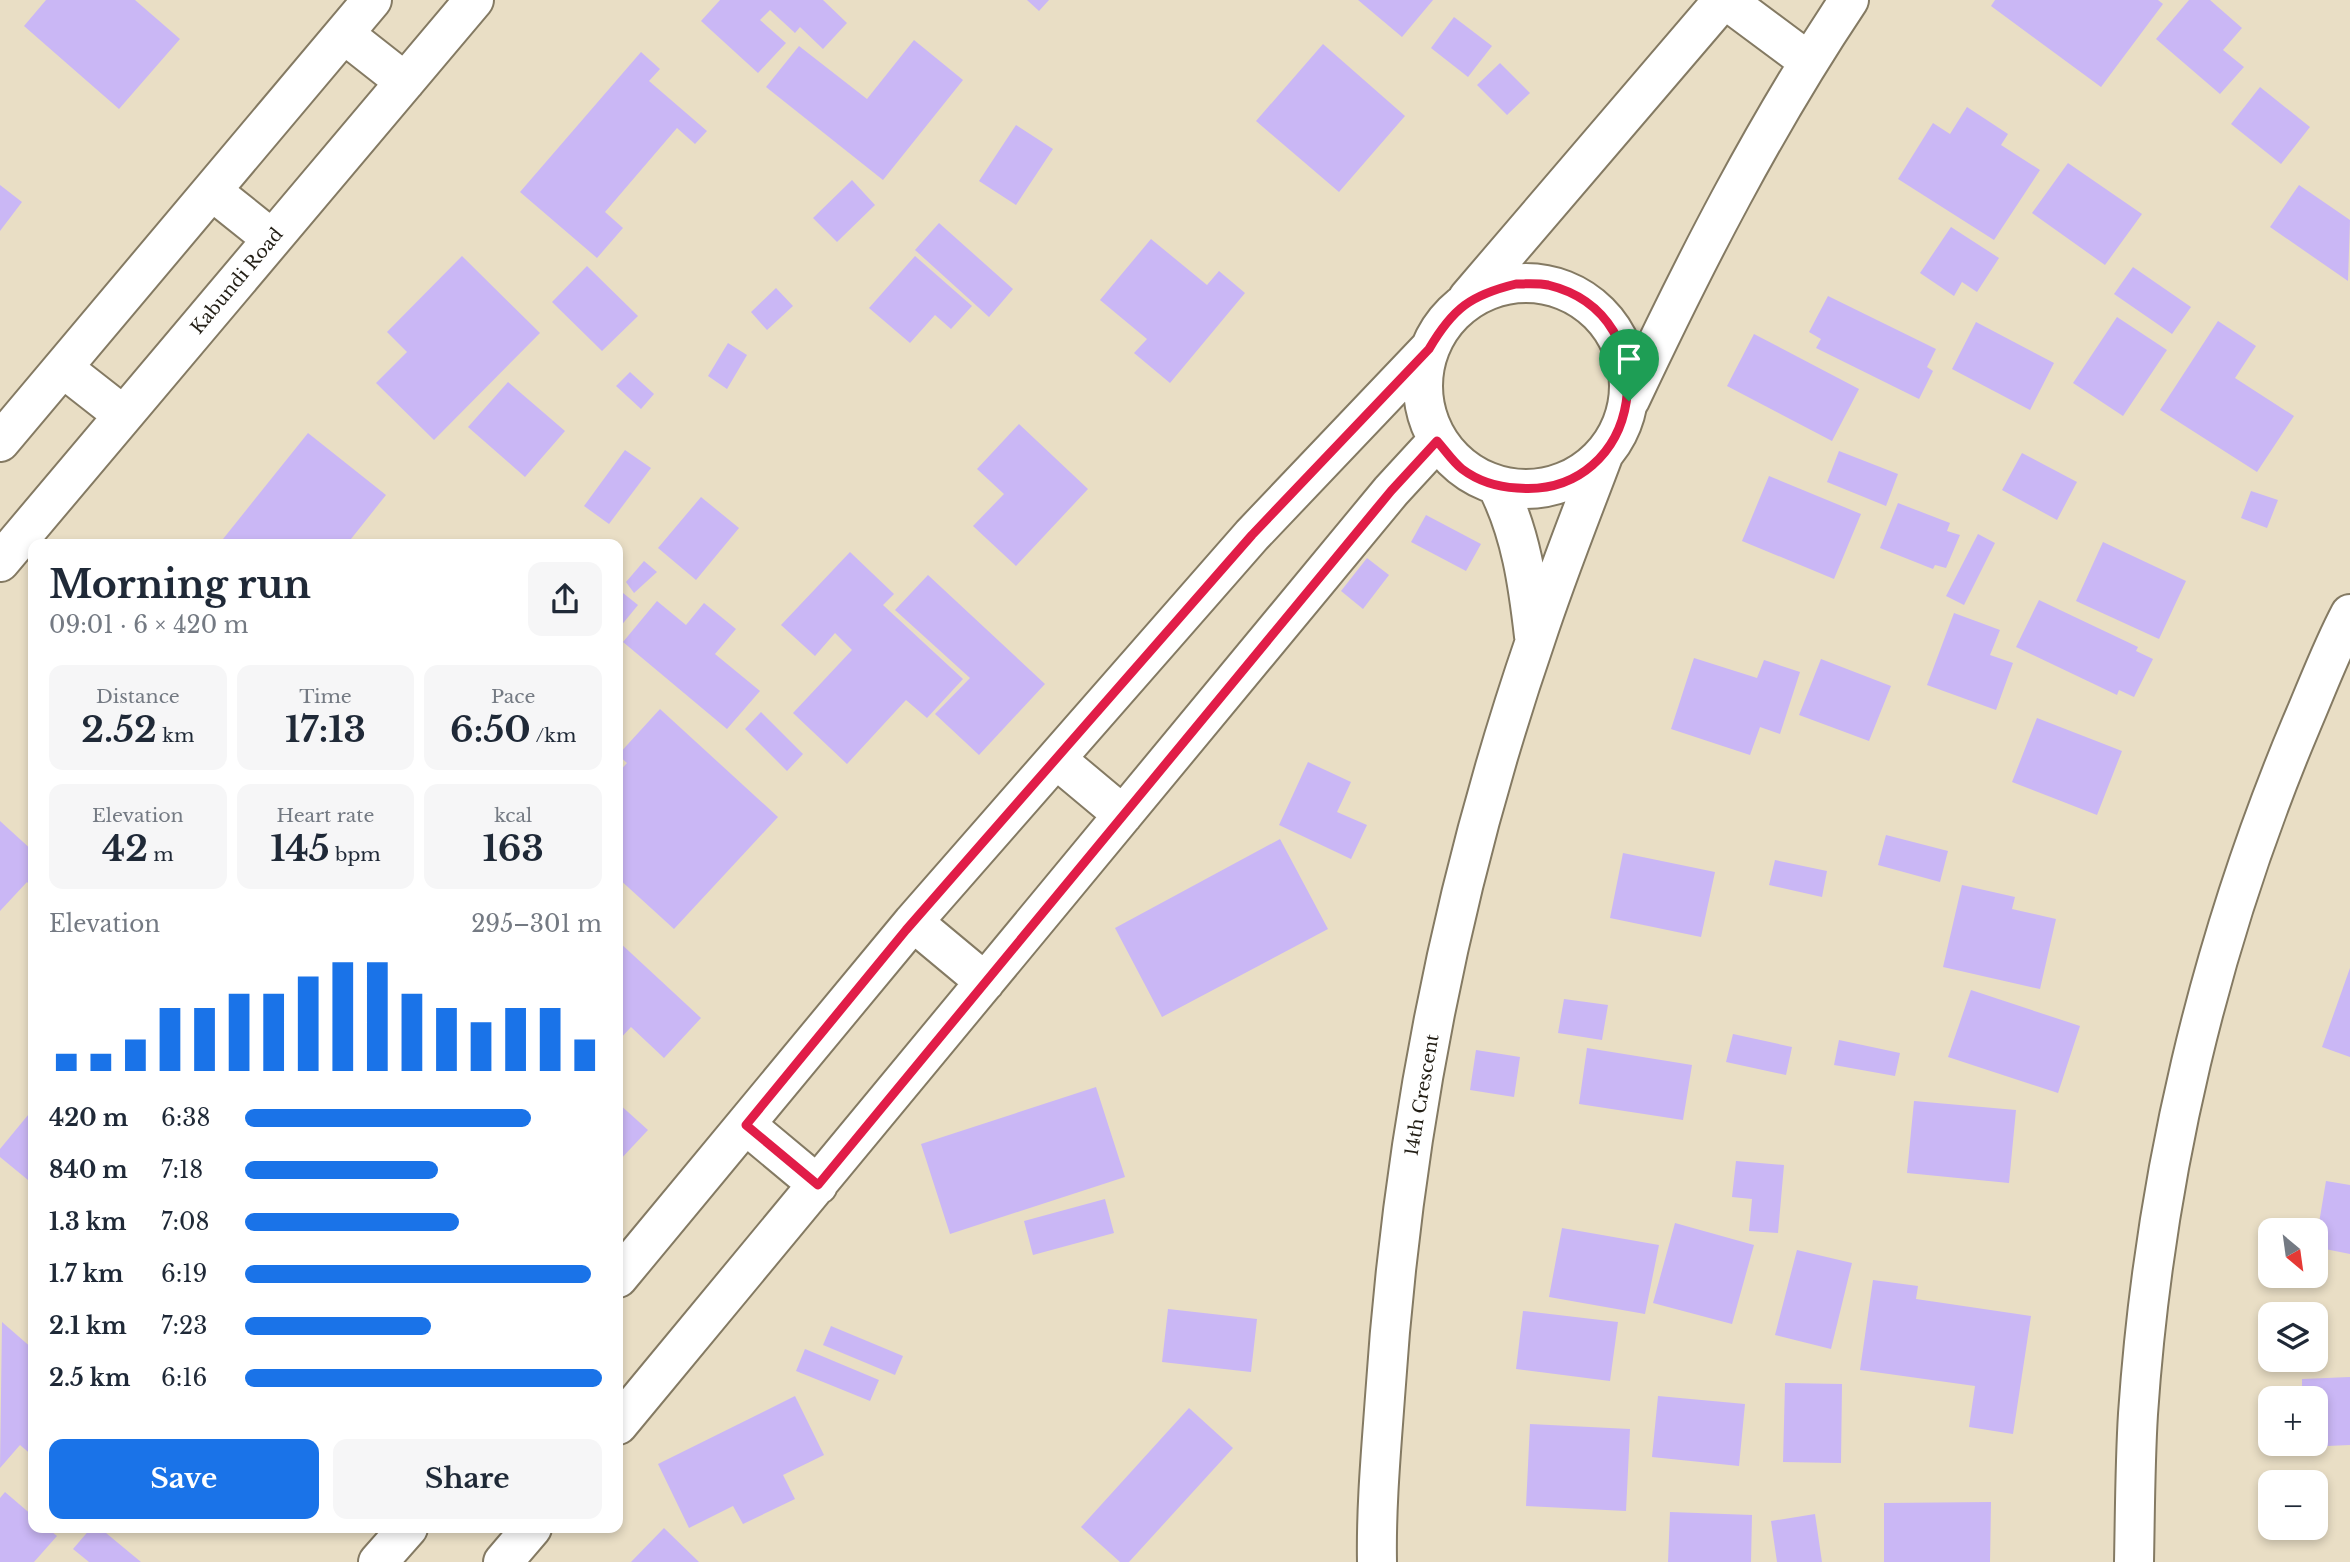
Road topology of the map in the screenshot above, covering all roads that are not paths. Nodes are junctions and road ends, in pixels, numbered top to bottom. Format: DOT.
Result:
graph roads {
  1 [pos="372,0"];
  2 [pos="474,0"];
  3 [pos="1724,0"];
  4 [pos="1849,0"];
  5 [pos="344,34"];
  6 [pos="1808,61"];
  7 [pos="405,82"];
  8 [pos="212,191"];
  9 [pos="272,239"];
  10 [pos="1462,305"];
  11 [pos="1429,349"];
  12 [pos="63,368"];
  13 [pos="1629,401"];
  14 [pos="123,415"];
  15 [pos="1437,441"];
  16 [pos="0,442"];
  17 [pos="1602,456"];
  18 [pos="1497,486"];
  19 [pos="0,562"];
  20 [pos="2350,614"];
  21 [pos="1535,640"];
  22 [pos="1056,759"];
  23 [pos="1123,815"];
  24 [pos="913,922"];
  25 [pos="985,982"];
  26 [pos="746,1125"];
  27 [pos="818,1185"];
  28 [pos="623,1273"];
  29 [pos="623,1419"];
  30 [pos="404,1533"];
  31 [pos="526,1533"];
  32 [pos="378,1562"];
  33 [pos="503,1562"];
  34 [pos="1377,1562"];
  35 [pos="2134,1562"];
  1 -- 5 [label="street"];
  2 -- 7 [label="street, Kabundi Road"];
  3 -- 6 [label="street"];
  3 -- 10 [label="street"];
  4 -- 6 [label="street"];
  5 -- 7 [label="street"];
  5 -- 8 [label="street"];
  6 -- 13 [label="street"];
  7 -- 9 [label="street, Kabundi Road"];
  8 -- 9 [label="street"];
  8 -- 12 [label="street"];
  9 -- 14 [label="street, Kabundi Road"];
  10 -- 11 [label="street"];
  10 -- 13 [label="street"];
  11 -- 15 [label="street"];
  11 -- 22 [label="street"];
  12 -- 14 [label="street"];
  12 -- 16 [label="street"];
  13 -- 17 [label="street"];
  14 -- 19 [label="street, Kabundi Road"];
  15 -- 18 [label="street"];
  15 -- 23 [label="street"];
  17 -- 18 [label="street"];
  17 -- 21 [label="street, 14th Crescent"];
  18 -- 21 [label="street, 14th Crescent"];
  20 -- 35 [label="street"];
  21 -- 34 [label="street, 14th Crescent"];
  22 -- 23 [label="street"];
  22 -- 24 [label="street"];
  23 -- 25 [label="street"];
  24 -- 25 [label="street"];
  24 -- 26 [label="street"];
  25 -- 27 [label="street"];
  26 -- 27 [label="street"];
  26 -- 28 [label="street"];
  27 -- 29 [label="street"];
  30 -- 32 [label="street"];
  31 -- 33 [label="street"];
}
